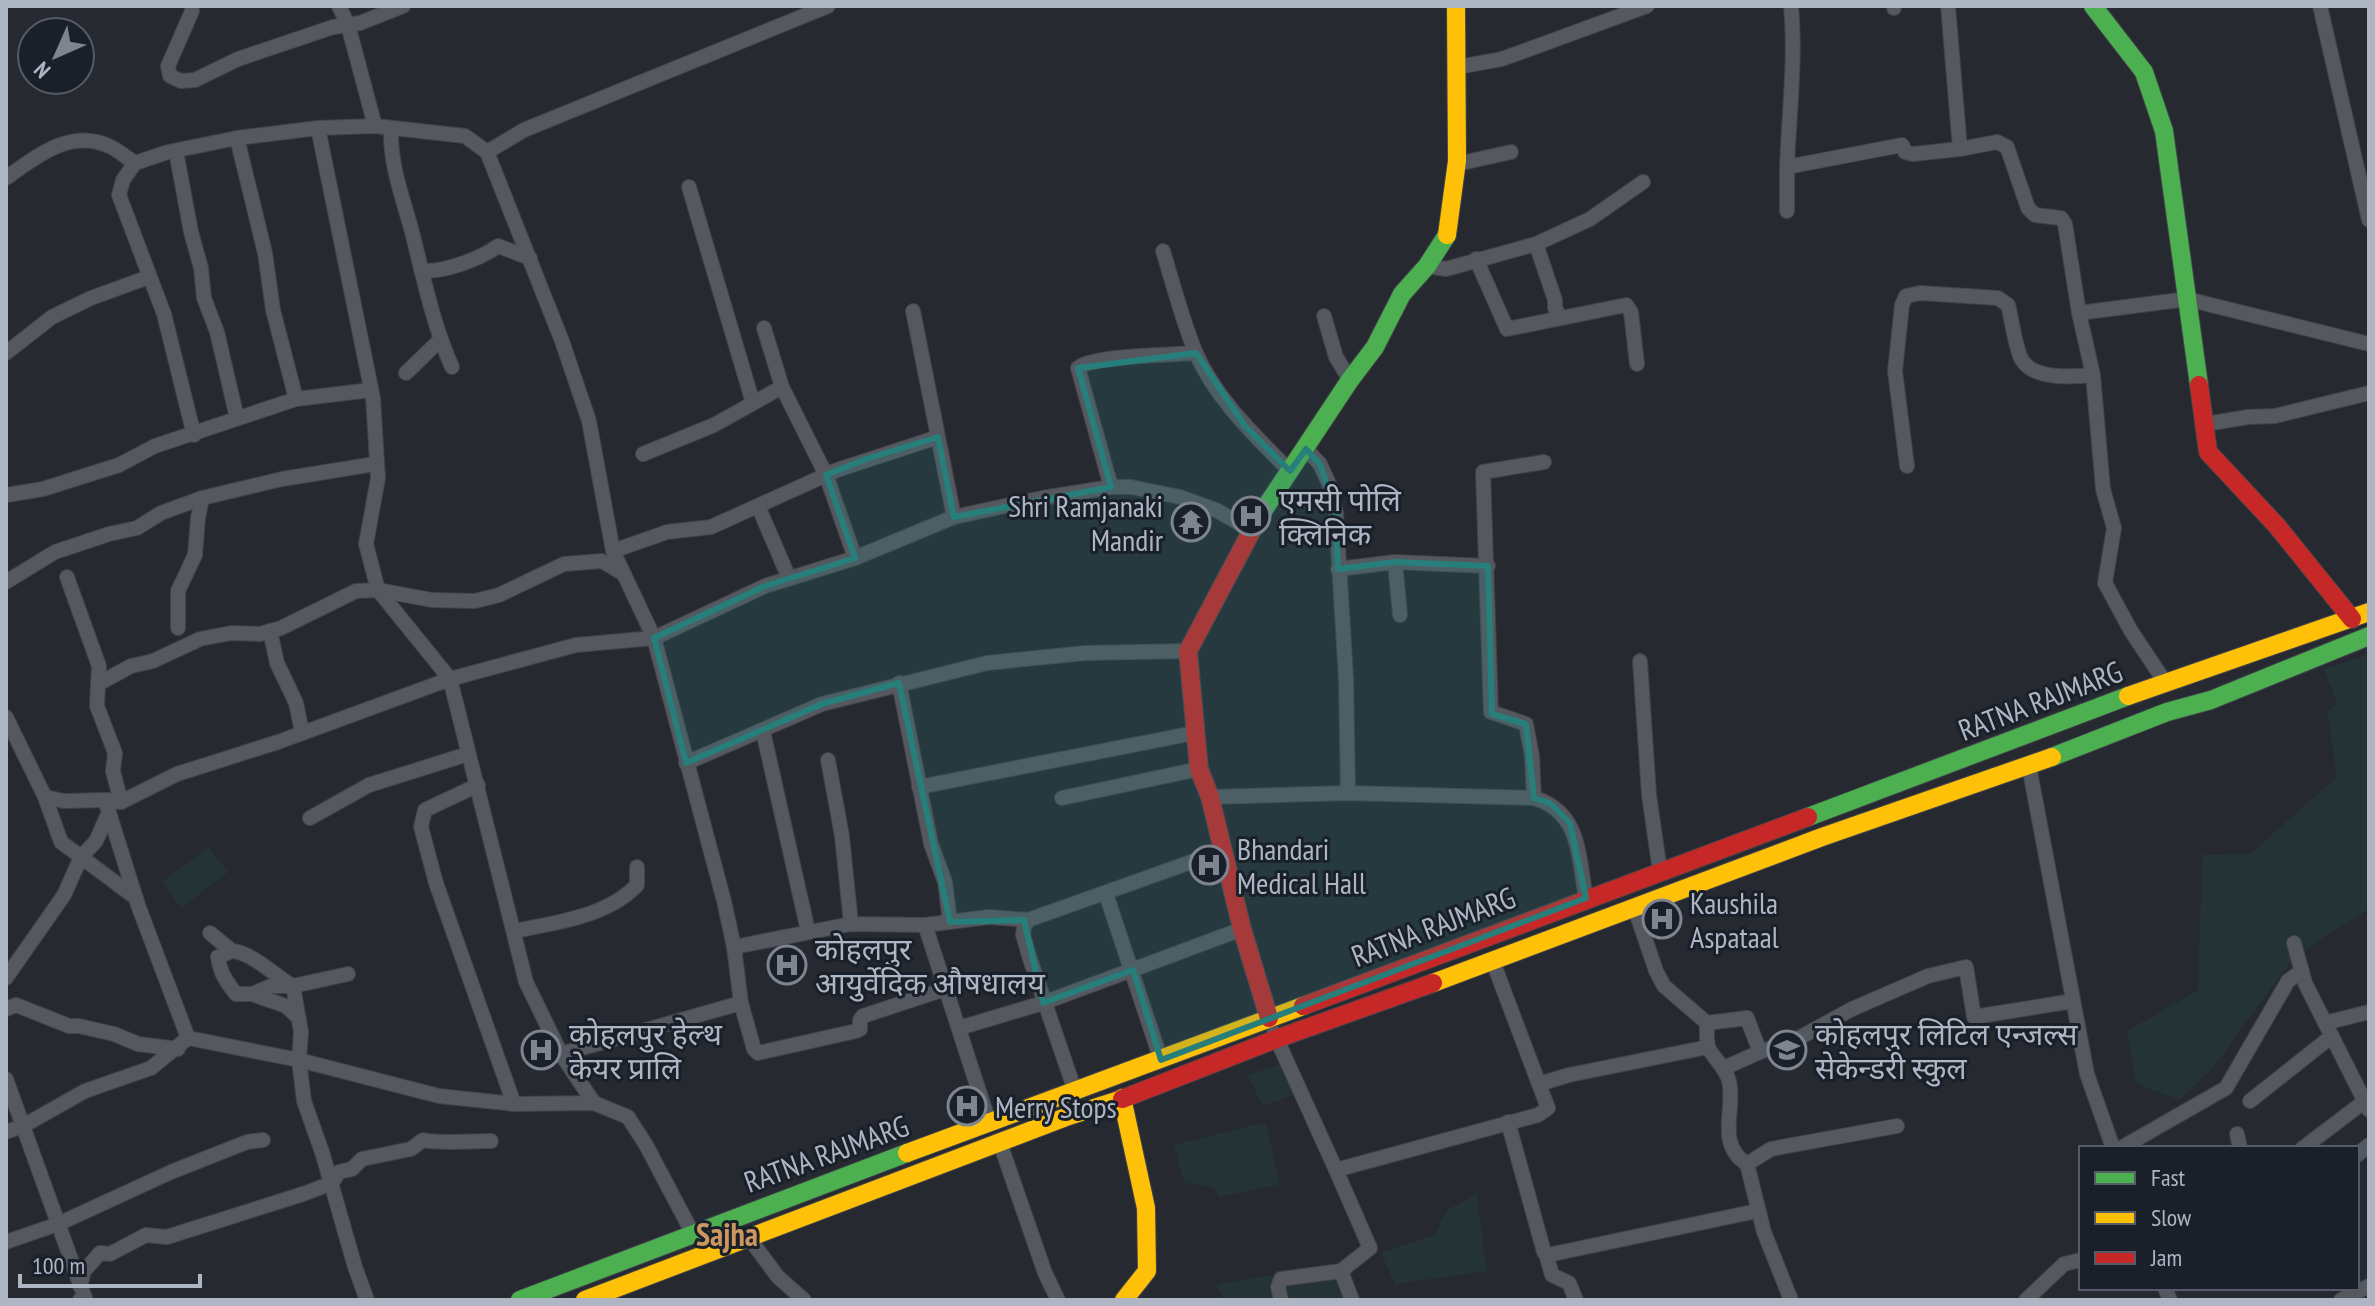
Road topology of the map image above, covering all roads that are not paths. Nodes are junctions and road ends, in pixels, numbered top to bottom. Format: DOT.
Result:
graph roads {
  1 [pos="339,6"];
  2 [pos="403,6"];
  3 [pos="828,6"];
  4 [pos="1456,6"];
  5 [pos="1647,6"];
  6 [pos="1791,6"];
  7 [pos="1948,6"];
  8 [pos="2093,6"];
  9 [pos="2320,6"];
  10 [pos="192,11"];
  11 [pos="348,25"];
  12 [pos="1458,67"];
  13 [pos="375,126"];
  14 [pos="318,128"];
  15 [pos="391,130"];
  16 [pos="237,138"];
  17 [pos="1960,149"];
  18 [pos="176,151"];
  19 [pos="487,152"];
  20 [pos="1511,152"];
  21 [pos="135,163"];
  22 [pos="1457,164"];
  23 [pos="1787,167"];
  24 [pos="6,178"];
  25 [pos="1643,182"];
  26 [pos="689,187"];
  27 [pos="2366,196"];
  28 [pos="1787,211"];
  29 [pos="2369,220"];
  30 [pos="1536,244"];
  31 [pos="1163,251"];
  32 [pos="530,258"];
  33 [pos="1476,259"];
  34 [pos="1427,266"];
  35 [pos="421,270"];
  36 [pos="149,277"];
  37 [pos="2187,299"];
  38 [pos="913,311"];
  39 [pos="2079,313"];
  40 [pos="1324,316"];
  41 [pos="1561,318"];
  42 [pos="764,328"];
  43 [pos="435,344"];
  44 [pos="2369,344"];
  45 [pos="410,351"];
  46 [pos="6,353"];
  47 [pos="1196,353"];
  48 [pos="1637,364"];
  49 [pos="452,367"];
  50 [pos="406,373"];
  51 [pos="2093,375"];
  52 [pos="1350,380"];
  53 [pos="782,387"];
  54 [pos="371,390"];
  55 [pos="2369,393"];
  56 [pos="296,399"];
  57 [pos="753,403"];
  58 [pos="237,418"];
  59 [pos="2206,424"];
  60 [pos="194,435"];
  61 [pos="938,437"];
  62 [pos="1306,449"];
  63 [pos="643,454"];
  64 [pos="1544,462"];
  65 [pos="375,464"];
  66 [pos="1907,466"];
  67 [pos="1290,471"];
  68 [pos="826,475"];
  69 [pos="1111,487"];
  70 [pos="6,495"];
  71 [pos="202,498"];
  72 [pos="758,506"];
  73 [pos="954,517"];
  74 [pos="1251,530"];
  75 [pos="613,551"];
  76 [pos="855,558"];
  77 [pos="1395,562"];
  78 [pos="1488,566"];
  79 [pos="1338,569"];
  80 [pos="624,574"];
  81 [pos="67,577"];
  82 [pos="789,578"];
  83 [pos="6,582"];
  84 [pos="378,590"];
  85 [pos="1400,615"];
  86 [pos="2361,616"];
  87 [pos="178,628"];
  88 [pos="270,631"];
  89 [pos="2369,636"];
  90 [pos="654,638"];
  91 [pos="1188,651"];
  92 [pos="1640,661"];
  93 [pos="450,679"];
  94 [pos="2165,682"];
  95 [pos="899,683"];
  96 [pos="98,684"];
  97 [pos="6,717"];
  98 [pos="763,731"];
  99 [pos="302,732"];
  100 [pos="1194,733"];
  101 [pos="468,754"];
  102 [pos="828,760"];
  103 [pos="686,763"];
  104 [pos="2029,766"];
  105 [pos="1199,769"];
  106 [pos="478,785"];
  107 [pos="919,787"];
  108 [pos="1348,793"];
  109 [pos="45,797"];
  110 [pos="1210,797"];
  111 [pos="1062,798"];
  112 [pos="1534,798"];
  113 [pos="112,805"];
  114 [pos="310,818"];
  115 [pos="1222,851"];
  116 [pos="81,857"];
  117 [pos="637,867"];
  118 [pos="1660,871"];
  119 [pos="1106,894"];
  120 [pos="136,898"];
  121 [pos="1586,898"];
  122 [pos="1635,909"];
  123 [pos="1028,920"];
  124 [pos="950,922"];
  125 [pos="851,924"];
  126 [pos="925,925"];
  127 [pos="1242,929"];
  128 [pos="516,931"];
  129 [pos="808,931"];
  130 [pos="210,933"];
  131 [pos="2294,943"];
  132 [pos="734,947"];
  133 [pos="232,951"];
  134 [pos="1493,962"];
  135 [pos="1133,970"];
  136 [pos="2302,971"];
  137 [pos="348,974"];
  138 [pos="6,978"];
  139 [pos="293,986"];
  140 [pos="945,989"];
  141 [pos="252,994"];
  142 [pos="2073,1001"];
  143 [pos="741,1003"];
  144 [pos="1043,1003"];
  145 [pos="6,1009"];
  146 [pos="2369,1012"];
  147 [pos="299,1018"];
  148 [pos="1269,1018"];
  149 [pos="1707,1023"];
  150 [pos="959,1028"];
  151 [pos="2328,1030"];
  152 [pos="1276,1039"];
  153 [pos="183,1044"];
  154 [pos="1708,1047"];
  155 [pos="1760,1052"];
  156 [pos="561,1054"];
  157 [pos="299,1060"];
  158 [pos="1161,1060"];
  159 [pos="1724,1068"];
  160 [pos="6,1079"];
  161 [pos="1539,1084"];
  162 [pos="1075,1091"];
  163 [pos="1122,1098"];
  164 [pos="2250,1101"];
  165 [pos="594,1103"];
  166 [pos="2367,1103"];
  167 [pos="514,1104"];
  168 [pos="989,1122"];
  169 [pos="1508,1122"];
  170 [pos="23,1126"];
  171 [pos="1897,1126"];
  172 [pos="6,1132"];
  173 [pos="263,1140"];
  174 [pos="491,1141"];
  175 [pos="1000,1143"];
  176 [pos="2112,1146"];
  177 [pos="2124,1146"];
  178 [pos="2306,1146"];
  179 [pos="1747,1164"];
  180 [pos="1336,1170"];
  181 [pos="332,1183"];
  182 [pos="1757,1211"];
  183 [pos="58,1224"];
  184 [pos="694,1236"];
  185 [pos="749,1238"];
  186 [pos="6,1242"];
  187 [pos="1546,1254"];
  188 [pos="2079,1260"];
  189 [pos="1341,1271"];
  190 [pos="2369,1286"];
  191 [pos="80,1293"];
  192 [pos="367,1300"];
  193 [pos="520,1300"];
  194 [pos="585,1300"];
  195 [pos="804,1300"];
  196 [pos="1058,1300"];
  197 [pos="1124,1300"];
  198 [pos="1281,1300"];
  199 [pos="1352,1300"];
  200 [pos="1576,1300"];
  201 [pos="1791,1300"];
  202 [pos="2026,1300"];
  203 [pos="2341,1300"];
  1 -- 11 [label="street"];
  2 -- 11 [label="street"];
  3 -- 19 [label="street"];
  4 -- 12 [label="main road"];
  5 -- 12 [label="street"];
  6 -- 23 [label="street"];
  7 -- 17 [label="street"];
  8 -- 37 [label="main road"];
  9 -- 27 [label="street"];
  10 -- 11 [label="street"];
  11 -- 13 [label="street"];
  12 -- 22 [label="main road"];
  13 -- 14 [label="street"];
  13 -- 15 [label="street"];
  14 -- 16 [label="street"];
  14 -- 54 [label="street"];
  15 -- 19 [label="street"];
  15 -- 35 [label="street"];
  16 -- 18 [label="street"];
  16 -- 56 [label="street"];
  17 -- 23 [label="street"];
  17 -- 39 [label="street"];
  18 -- 21 [label="street"];
  18 -- 58 [label="street"];
  19 -- 32 [label="street"];
  20 -- 22 [label="street"];
  21 -- 24 [label="street"];
  21 -- 36 [label="street"];
  22 -- 34 [label="main road"];
  23 -- 28 [label="street"];
  25 -- 30 [label="street"];
  26 -- 57 [label="street"];
  27 -- 29 [label="street"];
  30 -- 33 [label="street"];
  30 -- 41 [label="street"];
  31 -- 47 [label="street"];
  32 -- 35 [label="street"];
  32 -- 75 [label="street"];
  33 -- 34 [label="street"];
  33 -- 41 [label="street"];
  34 -- 52 [label="main road"];
  35 -- 43 [label="street"];
  36 -- 46 [label="street"];
  36 -- 60 [label="street"];
  37 -- 39 [label="street"];
  37 -- 44 [label="street"];
  37 -- 59 [label="main road"];
  38 -- 61 [label="street"];
  39 -- 51 [label="street"];
  40 -- 52 [label="street"];
  41 -- 48 [label="street"];
  42 -- 53 [label="street"];
  43 -- 45 [label="street"];
  43 -- 49 [label="street"];
  43 -- 50 [label="street"];
  47 -- 67 [label="street"];
  47 -- 69 [label="street"];
  51 -- 66 [label="street"];
  51 -- 94 [label="street"];
  52 -- 62 [label="main road"];
  53 -- 57 [label="street"];
  53 -- 68 [label="street"];
  54 -- 56 [label="street"];
  54 -- 65 [label="street"];
  55 -- 59 [label="street"];
  56 -- 58 [label="street"];
  57 -- 63 [label="street"];
  58 -- 60 [label="street"];
  59 -- 86 [label="main road"];
  60 -- 70 [label="street"];
  61 -- 68 [label="street"];
  61 -- 73 [label="street"];
  62 -- 67 [label="main road"];
  62 -- 79 [label="street"];
  64 -- 78 [label="street"];
  65 -- 71 [label="street"];
  65 -- 84 [label="street"];
  67 -- 74 [label="main road"];
  68 -- 72 [label="street"];
  68 -- 76 [label="street"];
  69 -- 73 [label="street"];
  69 -- 74 [label="street"];
  71 -- 83 [label="street"];
  71 -- 87 [label="street"];
  72 -- 75 [label="street"];
  72 -- 82 [label="street"];
  73 -- 76 [label="street"];
  74 -- 91 [label="main road"];
  75 -- 80 [label="street"];
  76 -- 82 [label="street"];
  77 -- 78 [label="street"];
  77 -- 79 [label="street"];
  77 -- 85 [label="street"];
  78 -- 112 [label="street"];
  79 -- 108 [label="street"];
  80 -- 84 [label="street"];
  80 -- 90 [label="street"];
  81 -- 96 [label="street"];
  82 -- 90 [label="street"];
  84 -- 88 [label="street"];
  84 -- 93 [label="street"];
  86 -- 94 [label="main road, RATNA RAJMARG"];
  88 -- 96 [label="street"];
  88 -- 99 [label="street"];
  89 -- 104 [label="main road, RATNA RAJMARG"];
  90 -- 93 [label="street"];
  90 -- 103 [label="street"];
  91 -- 95 [label="street"];
  91 -- 100 [label="main road"];
  92 -- 118 [label="street"];
  93 -- 99 [label="street"];
  93 -- 101 [label="street"];
  94 -- 118 [label="main road, RATNA RAJMARG"];
  95 -- 98 [label="street"];
  95 -- 107 [label="street"];
  96 -- 113 [label="street"];
  97 -- 109 [label="street"];
  98 -- 103 [label="street"];
  98 -- 129 [label="street"];
  99 -- 113 [label="street"];
  100 -- 105 [label="main road"];
  100 -- 107 [label="street"];
  101 -- 106 [label="street"];
  101 -- 114 [label="street"];
  102 -- 125 [label="street"];
  103 -- 132 [label="street"];
  104 -- 122 [label="main road, RATNA RAJMARG"];
  104 -- 142 [label="street"];
  105 -- 110 [label="main road"];
  105 -- 111 [label="street"];
  106 -- 128 [label="street"];
  106 -- 167 [label="street"];
  107 -- 124 [label="street"];
  108 -- 110 [label="street"];
  108 -- 112 [label="street"];
  109 -- 113 [label="street"];
  109 -- 116 [label="street"];
  110 -- 115 [label="main road"];
  112 -- 121 [label="street"];
  113 -- 116 [label="street"];
  113 -- 120 [label="street"];
  115 -- 119 [label="street"];
  115 -- 127 [label="main road"];
  116 -- 120 [label="street"];
  116 -- 138 [label="street"];
  117 -- 128 [label="street"];
  118 -- 121 [label="main road, RATNA RAJMARG"];
  119 -- 123 [label="street"];
  119 -- 135 [label="street"];
  120 -- 153 [label="street"];
  121 -- 148 [label="main road, RATNA RAJMARG"];
  122 -- 134 [label="main road, RATNA RAJMARG"];
  122 -- 149 [label="street"];
  123 -- 124 [label="street"];
  123 -- 144 [label="street"];
  124 -- 126 [label="street"];
  125 -- 126 [label="street"];
  125 -- 129 [label="street"];
  126 -- 140 [label="street"];
  127 -- 135 [label="street"];
  127 -- 148 [label="main road"];
  128 -- 156 [label="street"];
  129 -- 132 [label="street"];
  130 -- 133 [label="street"];
  131 -- 136 [label="street"];
  132 -- 143 [label="street"];
  133 -- 139 [label="street"];
  133 -- 141 [label="street"];
  134 -- 152 [label="main road, RATNA RAJMARG"];
  134 -- 161 [label="street"];
  135 -- 144 [label="street"];
  135 -- 158 [label="street"];
  136 -- 151 [label="street"];
  136 -- 177 [label="street"];
  137 -- 139 [label="street"];
  139 -- 141 [label="street"];
  139 -- 147 [label="street"];
  140 -- 143 [label="street"];
  140 -- 150 [label="street"];
  141 -- 147 [label="street"];
  142 -- 155 [label="street"];
  142 -- 176 [label="street"];
  143 -- 156 [label="street"];
  144 -- 150 [label="street"];
  144 -- 162 [label="street"];
  145 -- 153 [label="street"];
  146 -- 151 [label="street"];
  147 -- 157 [label="street"];
  148 -- 152 [label="street"];
  148 -- 158 [label="main road, RATNA RAJMARG"];
  149 -- 154 [label="street"];
  149 -- 155 [label="street"];
  150 -- 168 [label="street"];
  151 -- 164 [label="street"];
  151 -- 166 [label="street"];
  152 -- 163 [label="main road, RATNA RAJMARG"];
  152 -- 180 [label="street"];
  153 -- 157 [label="street"];
  153 -- 170 [label="street"];
  154 -- 159 [label="street"];
  154 -- 161 [label="street"];
  155 -- 159 [label="street"];
  156 -- 165 [label="street"];
  157 -- 167 [label="street"];
  157 -- 181 [label="street"];
  158 -- 162 [label="main road, RATNA RAJMARG"];
  159 -- 179 [label="street"];
  160 -- 170 [label="street"];
  161 -- 169 [label="street"];
  162 -- 168 [label="main road, RATNA RAJMARG"];
  163 -- 175 [label="main road, RATNA RAJMARG"];
  163 -- 197 [label="main road"];
  165 -- 167 [label="street"];
  165 -- 184 [label="street"];
  166 -- 178 [label="street"];
  168 -- 184 [label="main road, RATNA RAJMARG"];
  169 -- 180 [label="street"];
  169 -- 187 [label="street"];
  170 -- 172 [label="street"];
  170 -- 183 [label="street"];
  171 -- 179 [label="street"];
  173 -- 183 [label="street"];
  174 -- 181 [label="street"];
  175 -- 185 [label="main road, RATNA RAJMARG"];
  175 -- 196 [label="street"];
  179 -- 182 [label="street"];
  180 -- 189 [label="street"];
  181 -- 191 [label="street"];
  181 -- 192 [label="street"];
  182 -- 187 [label="street"];
  182 -- 201 [label="street"];
  183 -- 186 [label="street"];
  183 -- 191 [label="street"];
  184 -- 193 [label="main road, RATNA RAJMARG"];
  185 -- 194 [label="main road, RATNA RAJMARG"];
  185 -- 195 [label="street"];
  187 -- 200 [label="street"];
  188 -- 202 [label="street"];
  189 -- 198 [label="street"];
  189 -- 199 [label="street"];
  190 -- 203 [label="street"];
}
